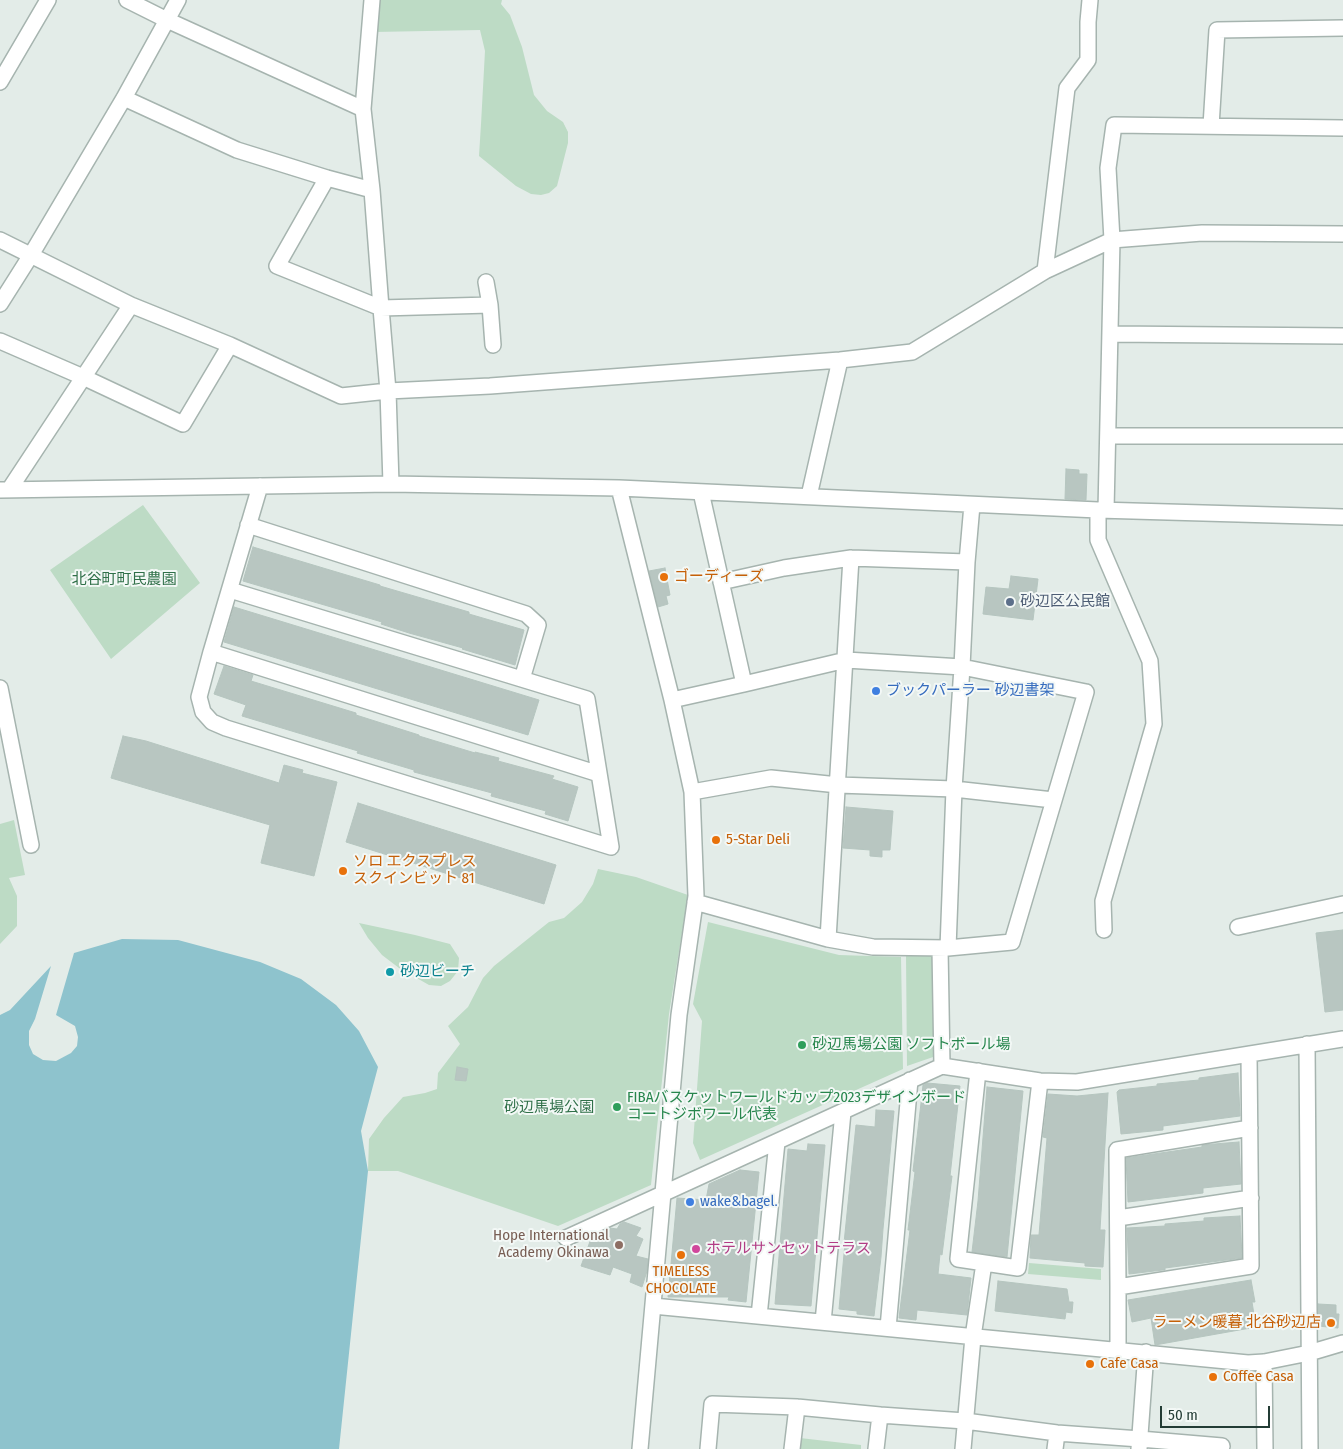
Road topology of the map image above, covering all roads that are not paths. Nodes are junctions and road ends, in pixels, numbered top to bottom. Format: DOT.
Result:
graph roads {
  1 [pos="48,0"];
  2 [pos="127,0"];
  3 [pos="178,0"];
  4 [pos="372,0"];
  5 [pos="1090,0"];
  6 [pos="167,20"];
  7 [pos="1343,28"];
  8 [pos="0,82"];
  9 [pos="124,98"];
  10 [pos="363,109"];
  11 [pos="1211,126"];
  12 [pos="1343,128"];
  13 [pos="327,178"];
  14 [pos="372,190"];
  15 [pos="1343,234"];
  16 [pos="0,240"];
  17 [pos="1112,240"];
  18 [pos="31,255"];
  19 [pos="1045,271"];
  20 [pos="486,282"];
  21 [pos="0,304"];
  22 [pos="131,305"];
  23 [pos="490,305"];
  24 [pos="381,308"];
  25 [pos="1110,334"];
  26 [pos="1343,336"];
  27 [pos="0,340"];
  28 [pos="230,345"];
  29 [pos="493,345"];
  30 [pos="840,360"];
  31 [pos="83,377"];
  32 [pos="388,391"];
  33 [pos="1108,436"];
  34 [pos="1343,436"];
  35 [pos="391,484"];
  36 [pos="260,486"];
  37 [pos="619,488"];
  38 [pos="4,490"];
  39 [pos="702,492"];
  40 [pos="809,496"];
  41 [pos="972,505"];
  42 [pos="1102,510"];
  43 [pos="1343,516"];
  44 [pos="248,525"];
  45 [pos="851,558"];
  46 [pos="967,562"];
  47 [pos="721,582"];
  48 [pos="230,590"];
  49 [pos="211,652"];
  50 [pos="846,660"];
  51 [pos="962,667"];
  52 [pos="522,679"];
  53 [pos="744,684"];
  54 [pos="0,688"];
  55 [pos="672,700"];
  56 [pos="599,774"];
  57 [pos="838,785"];
  58 [pos="954,789"];
  59 [pos="692,792"];
  60 [pos="1054,800"];
  61 [pos="31,845"];
  62 [pos="695,902"];
  63 [pos="1343,904"];
  64 [pos="1238,927"];
  65 [pos="1104,930"];
  66 [pos="828,939"];
  67 [pos="944,948"];
  68 [pos="1343,1039"];
  69 [pos="1307,1044"];
  70 [pos="1249,1054"];
  71 [pos="942,1066"];
  72 [pos="978,1071"];
  73 [pos="910,1080"];
  74 [pos="1040,1081"];
  75 [pos="842,1112"];
  76 [pos="1250,1128"];
  77 [pos="777,1142"];
  78 [pos="663,1192"];
  79 [pos="1251,1198"];
  80 [pos="1118,1218"];
  81 [pos="566,1238"];
  82 [pos="984,1263"];
  83 [pos="1118,1287"];
  84 [pos="653,1306"];
  85 [pos="759,1316"];
  86 [pos="823,1322"];
  87 [pos="888,1328"];
  88 [pos="973,1337"];
  89 [pos="1343,1343"];
  90 [pos="1118,1350"];
  91 [pos="1146,1352"];
  92 [pos="1309,1353"];
  93 [pos="1264,1362"];
  94 [pos="796,1407"];
  95 [pos="880,1415"];
  96 [pos="965,1421"];
  97 [pos="1057,1433"];
  98 [pos="1140,1444"];
  99 [pos="640,1449"];
  100 [pos="708,1449"];
  101 [pos="792,1449"];
  102 [pos="876,1449"];
  103 [pos="963,1449"];
  104 [pos="1055,1449"];
  105 [pos="1221,1449"];
  106 [pos="1265,1449"];
  107 [pos="1310,1449"];
  1 -- 8 [label="street"];
  2 -- 6 [label="street"];
  3 -- 6 [label="street"];
  4 -- 10 [label="street"];
  5 -- 19 [label="street"];
  6 -- 9 [label="street"];
  6 -- 10 [label="street"];
  7 -- 11 [label="street"];
  9 -- 13 [label="street"];
  9 -- 18 [label="street"];
  10 -- 14 [label="street"];
  11 -- 12 [label="street"];
  11 -- 17 [label="street"];
  13 -- 14 [label="street"];
  13 -- 24 [label="street"];
  14 -- 24 [label="street"];
  15 -- 17 [label="street"];
  16 -- 18 [label="street"];
  17 -- 19 [label="street"];
  17 -- 25 [label="street"];
  18 -- 21 [label="street"];
  18 -- 22 [label="street"];
  19 -- 30 [label="street"];
  20 -- 23 [label="street"];
  22 -- 28 [label="street"];
  22 -- 31 [label="street"];
  23 -- 24 [label="street"];
  23 -- 29 [label="street"];
  24 -- 32 [label="street"];
  25 -- 26 [label="street"];
  25 -- 33 [label="street"];
  27 -- 31 [label="street"];
  28 -- 31 [label="street"];
  28 -- 32 [label="street"];
  30 -- 32 [label="street"];
  30 -- 40 [label="street"];
  31 -- 38 [label="street"];
  32 -- 35 [label="street"];
  33 -- 34 [label="street"];
  33 -- 42 [label="street"];
  35 -- 36 [label="street"];
  35 -- 37 [label="street"];
  36 -- 38 [label="street"];
  36 -- 44 [label="street"];
  37 -- 39 [label="street"];
  37 -- 55 [label="street"];
  39 -- 40 [label="street"];
  39 -- 47 [label="street"];
  40 -- 41 [label="street"];
  41 -- 42 [label="street"];
  41 -- 46 [label="street"];
  42 -- 43 [label="street"];
  42 -- 65 [label="street"];
  44 -- 48 [label="street"];
  44 -- 52 [label="street"];
  45 -- 46 [label="street"];
  45 -- 47 [label="street"];
  45 -- 50 [label="street"];
  46 -- 51 [label="street"];
  47 -- 53 [label="street"];
  48 -- 49 [label="street"];
  48 -- 52 [label="street"];
  49 -- 56 [label="street"];
  49 -- 56 [label="street"];
  50 -- 51 [label="street"];
  50 -- 53 [label="street"];
  50 -- 57 [label="street"];
  51 -- 58 [label="street"];
  51 -- 60 [label="street"];
  52 -- 56 [label="street"];
  53 -- 55 [label="street"];
  54 -- 61 [label="street"];
  55 -- 59 [label="street"];
  57 -- 58 [label="street"];
  57 -- 59 [label="street"];
  57 -- 66 [label="street"];
  58 -- 60 [label="street"];
  58 -- 67 [label="street"];
  59 -- 62 [label="street"];
  60 -- 67 [label="street"];
  62 -- 66 [label="street"];
  62 -- 78 [label="street"];
  63 -- 64 [label="street"];
  66 -- 67 [label="street"];
  67 -- 71 [label="street"];
  68 -- 69 [label="street"];
  69 -- 70 [label="street"];
  69 -- 92 [label="street"];
  70 -- 74 [label="street"];
  70 -- 76 [label="street"];
  71 -- 72 [label="street"];
  71 -- 73 [label="street"];
  72 -- 74 [label="street"];
  72 -- 82 [label="street"];
  73 -- 75 [label="street"];
  73 -- 87 [label="street"];
  74 -- 82 [label="street"];
  75 -- 77 [label="street"];
  75 -- 86 [label="street"];
  76 -- 79 [label="street"];
  76 -- 80 [label="street"];
  77 -- 78 [label="street"];
  77 -- 85 [label="street"];
  78 -- 81 [label="street"];
  78 -- 84 [label="street"];
  79 -- 80 [label="street"];
  79 -- 83 [label="street"];
  80 -- 83 [label="street"];
  82 -- 88 [label="street"];
  83 -- 90 [label="street"];
  84 -- 85 [label="street"];
  84 -- 99 [label="street"];
  85 -- 86 [label="street"];
  86 -- 87 [label="street"];
  87 -- 88 [label="street"];
  88 -- 90 [label="street"];
  88 -- 96 [label="street"];
  89 -- 92 [label="street"];
  90 -- 91 [label="street"];
  91 -- 93 [label="street"];
  91 -- 98 [label="street"];
  92 -- 93 [label="street"];
  92 -- 107 [label="street"];
  93 -- 106 [label="street"];
  94 -- 95 [label="street"];
  94 -- 100 [label="street"];
  94 -- 101 [label="street"];
  95 -- 96 [label="street"];
  95 -- 102 [label="street"];
  96 -- 97 [label="street"];
  96 -- 103 [label="street"];
  97 -- 98 [label="street"];
  97 -- 104 [label="street"];
  98 -- 105 [label="street"];
}
